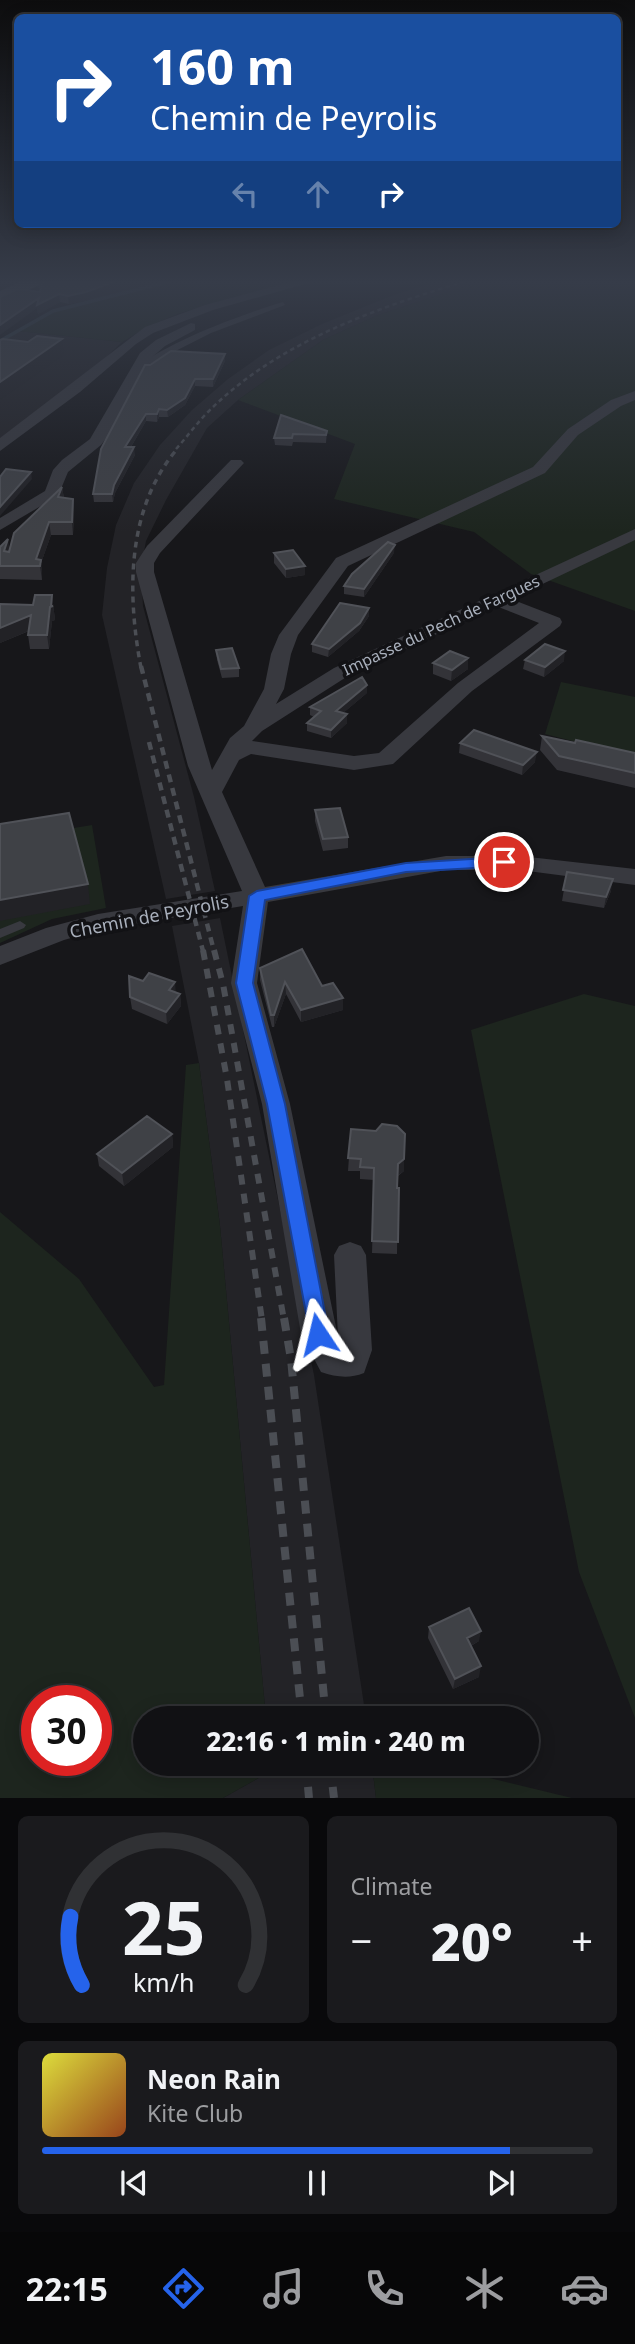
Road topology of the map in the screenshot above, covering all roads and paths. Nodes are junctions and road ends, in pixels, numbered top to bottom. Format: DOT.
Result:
graph roads {
  1 [pos="106,364"];
  2 [pos="141,364"];
  3 [pos="145,364"];
  4 [pos="138,368"];
  5 [pos="635,395"];
  6 [pos="0,446"];
  7 [pos="236,463"];
  8 [pos="0,526"];
  9 [pos="635,534"];
  10 [pos="495,599"];
  11 [pos="253,729"];
  12 [pos="230,756"];
  13 [pos="211,791"];
  14 [pos="635,877"];
  15 [pos="257,896"];
  16 [pos="20,925"];
  17 [pos="0,934"];
  18 [pos="0,956"];
  19 [pos="350,1255"];
  1 -- 6 [label="street"];
  2 -- 4 [label="street"];
  3 -- 4 [label="lane"];
  4 -- 8 [label="street"];
  5 -- 11 [label="street"];
  7 -- 13 [label="street"];
  9 -- 10 [label="street, Impasse du Pech de Fargues"];
  10 -- 11 [label="street, Impasse du Pech de Fargues"];
  10 -- 12 [label="street"];
  11 -- 12 [label="street"];
  12 -- 13 [label="street"];
  13 -- 15 [label="street"];
  14 -- 15 [label="street, Chemin de Peyrolis"];
  15 -- 18 [label="street, Chemin de Peyrolis"];
  15 -- 19 [label="street"];
  16 -- 17 [label="lane"];
}
